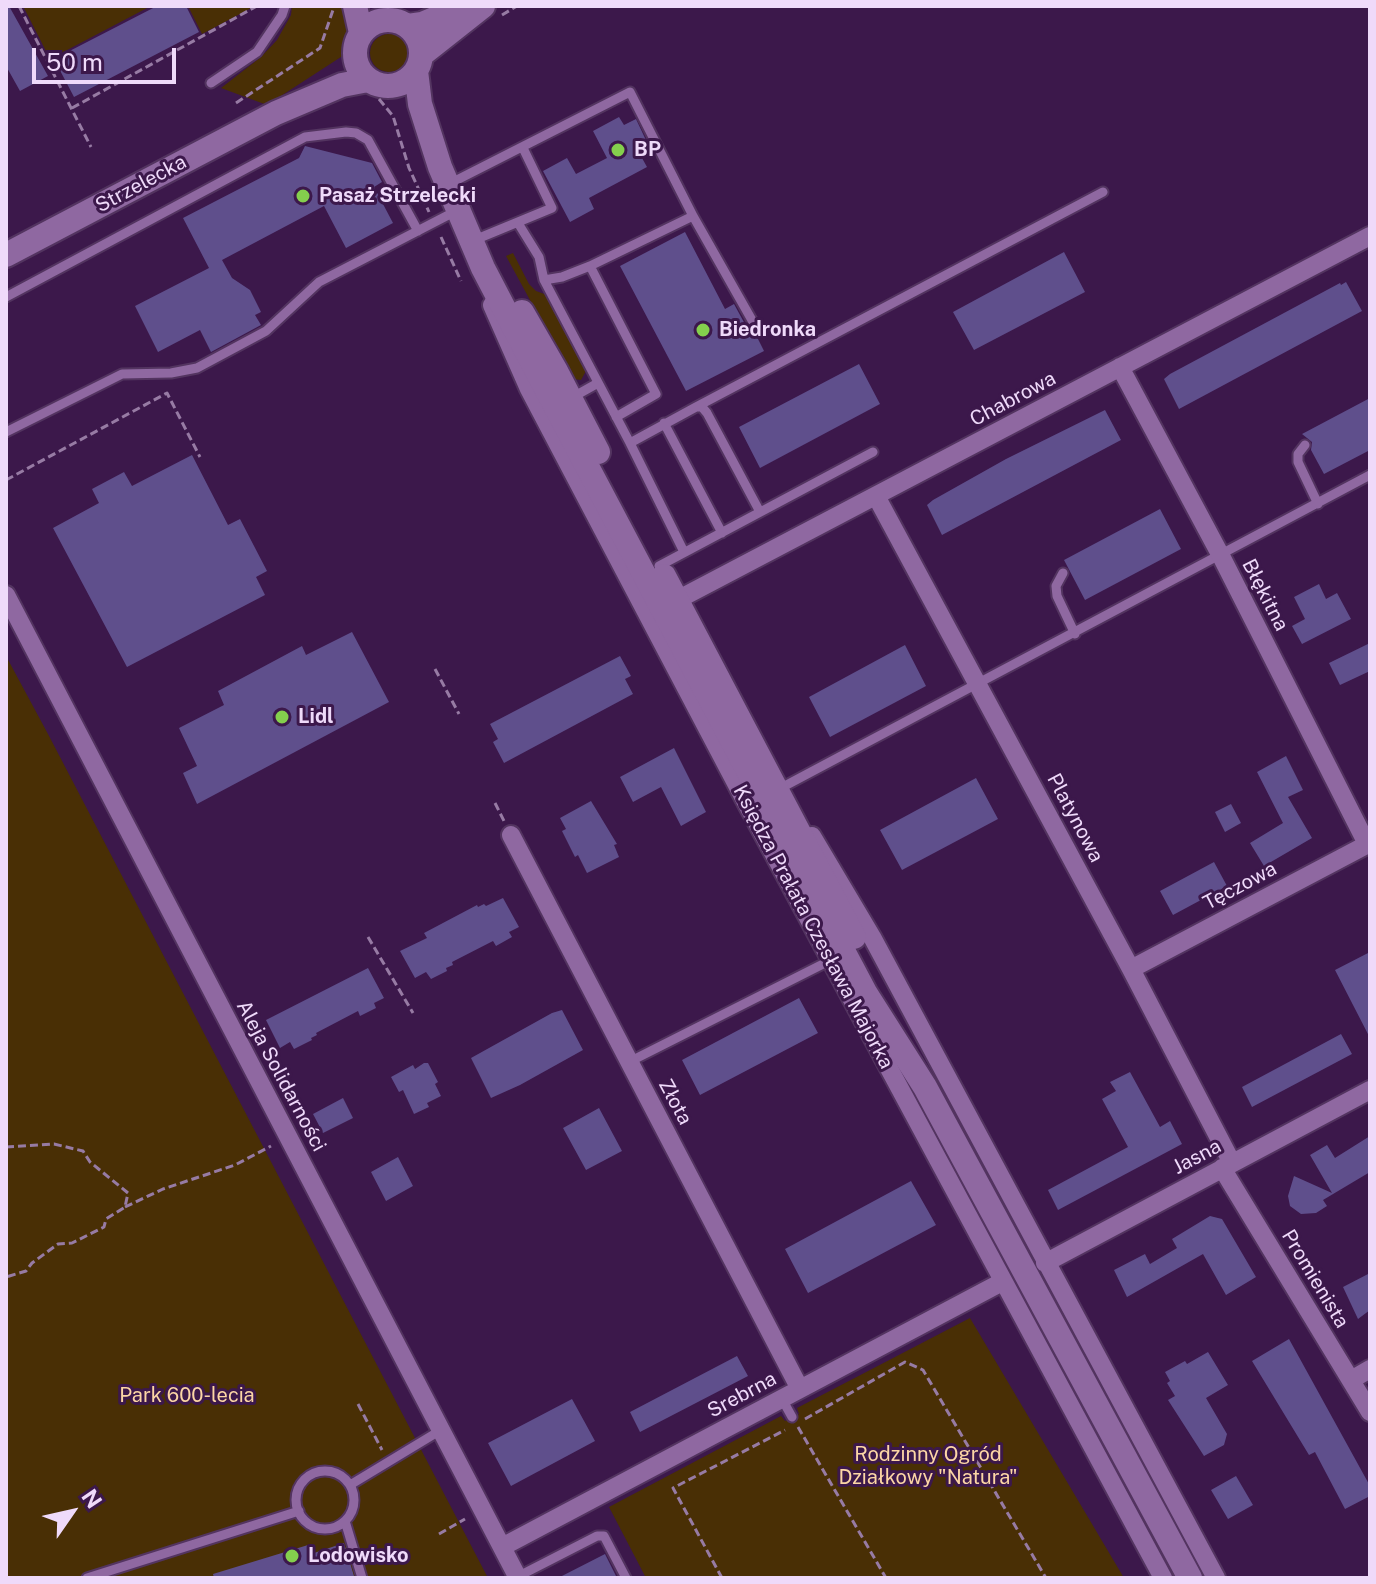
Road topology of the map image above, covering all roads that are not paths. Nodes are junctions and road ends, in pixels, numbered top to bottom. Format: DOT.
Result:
graph roads {
  1 [pos="285,6"];
  2 [pos="355,6"];
  3 [pos="465,6"];
  4 [pos="483,6"];
  5 [pos="390,17"];
  6 [pos="358,44"];
  7 [pos="419,63"];
  8 [pos="211,83"];
  9 [pos="375,83"];
  10 [pos="276,113"];
  11 [pos="523,148"];
  12 [pos="444,176"];
  13 [pos="1103,192"];
  14 [pos="458,210"];
  15 [pos="693,216"];
  16 [pos="518,223"];
  17 [pos="418,231"];
  18 [pos="472,241"];
  19 [pos="1368,243"];
  20 [pos="6,255"];
  21 [pos="590,266"];
  22 [pos="483,268"];
  23 [pos="544,280"];
  24 [pos="6,297"];
  25 [pos="753,322"];
  26 [pos="1120,367"];
  27 [pos="598,383"];
  28 [pos="570,399"];
  29 [pos="696,407"];
  30 [pos="616,417"];
  31 [pos="664,423"];
  32 [pos="6,432"];
  33 [pos="630,443"];
  34 [pos="1305,445"];
  35 [pos="873,452"];
  36 [pos="1370,475"];
  37 [pos="876,496"];
  38 [pos="1318,504"];
  39 [pos="760,512"];
  40 [pos="722,533"];
  41 [pos="684,552"];
  42 [pos="1221,556"];
  43 [pos="659,566"];
  44 [pos="1063,573"];
  45 [pos="6,595"];
  46 [pos="677,600"];
  47 [pos="1075,634"];
  48 [pos="978,686"];
  49 [pos="778,789"];
  50 [pos="511,835"];
  51 [pos="1368,843"];
  52 [pos="831,960"];
  53 [pos="1131,969"];
  54 [pos="629,1062"];
  55 [pos="925,1087"];
  56 [pos="1370,1090"];
  57 [pos="1227,1166"];
  58 [pos="1045,1263"];
  59 [pos="1002,1282"];
  60 [pos="1370,1369"];
  61 [pos="1351,1380"];
  62 [pos="800,1389"];
  63 [pos="782,1399"];
  64 [pos="1370,1412"];
  65 [pos="794,1421"];
  66 [pos="441,1430"];
  67 [pos="350,1485"];
  68 [pos="299,1511"];
  69 [pos="345,1521"];
  70 [pos="502,1547"];
  71 [pos="87,1578"];
  72 [pos="362,1578"];
  73 [pos="517,1578"];
  74 [pos="626,1578"];
  75 [pos="1163,1578"];
  76 [pos="1190,1578"];
  77 [pos="1216,1578"];
  1 -- 8 [label="lane"];
  2 -- 6 [label="street"];
  3 -- 5 [label="street"];
  4 -- 7 [label="street"];
  5 -- 6 [label="street"];
  5 -- 7 [label="street"];
  6 -- 9 [label="street"];
  6 -- 10 [label="street, Strzelecka"];
  7 -- 9 [label="street"];
  7 -- 12 [label="street, Księdza Prałata Czesława Majorka"];
  9 -- 10 [label="street, Strzelecka"];
  9 -- 12 [label="street, Księdza Prałata Czesława Majorka"];
  10 -- 20 [label="street, Strzelecka"];
  11 -- 12 [label="lane"];
  11 -- 15 [label="lane"];
  11 -- 16 [label="lane"];
  12 -- 14 [label="street, Księdza Prałata Czesława Majorka"];
  13 -- 29 [label="lane"];
  14 -- 17 [label="lane"];
  14 -- 18 [label="street, Księdza Prałata Czesława Majorka"];
  15 -- 21 [label="lane"];
  15 -- 25 [label="lane"];
  16 -- 18 [label="lane"];
  16 -- 23 [label="lane"];
  17 -- 24 [label="lane"];
  17 -- 32 [label="lane"];
  18 -- 22 [label="street, Księdza Prałata Czesława Majorka"];
  19 -- 26 [label="street, Chabrowa"];
  21 -- 23 [label="lane"];
  21 -- 30 [label="lane"];
  22 -- 28 [label="street, Księdza Prałata Czesława Majorka"];
  22 -- 52 [label="street, Księdza Prałata Czesława Majorka"];
  22 -- 55 [label="street, Księdza Prałata Czesława Majorka"];
  23 -- 27 [label="lane"];
  26 -- 37 [label="street, Chabrowa"];
  26 -- 42 [label="street, Błękitna"];
  27 -- 28 [label="lane"];
  27 -- 30 [label="lane"];
  28 -- 43 [label="street, Księdza Prałata Czesława Majorka"];
  29 -- 31 [label="lane"];
  29 -- 39 [label="lane"];
  30 -- 33 [label="lane"];
  31 -- 33 [label="lane"];
  31 -- 40 [label="lane"];
  33 -- 41 [label="lane"];
  34 -- 38 [label="lane"];
  35 -- 39 [label="lane"];
  36 -- 38 [label="lane"];
  37 -- 46 [label="street, Chabrowa"];
  37 -- 48 [label="street, Platynowa"];
  38 -- 42 [label="lane"];
  39 -- 40 [label="lane"];
  40 -- 41 [label="lane"];
  41 -- 43 [label="lane"];
  42 -- 47 [label="lane"];
  42 -- 51 [label="street, Błękitna"];
  43 -- 46 [label="street, Księdza Prałata Czesława Majorka"];
  44 -- 47 [label="lane"];
  45 -- 66 [label="street, Aleja Solidarności"];
  46 -- 49 [label="street, Księdza Prałata Czesława Majorka"];
  47 -- 48 [label="lane"];
  48 -- 49 [label="lane"];
  48 -- 53 [label="street, Platynowa"];
  49 -- 55 [label="street, Księdza Prałata Czesława Majorka"];
  49 -- 58 [label="street, Księdza Prałata Czesława Majorka"];
  50 -- 54 [label="street, Złota"];
  51 -- 53 [label="street, Tęczowa"];
  52 -- 54 [label="lane"];
  52 -- 59 [label="street, Księdza Prałata Czesława Majorka"];
  53 -- 57 [label="street, Platynowa"];
  54 -- 62 [label="street, Złota"];
  55 -- 76 [label="street, Księdza Prałata Czesława Majorka"];
  56 -- 57 [label="street, Jasna"];
  57 -- 58 [label="street, Jasna"];
  57 -- 61 [label="street, Promienista"];
  58 -- 77 [label="street, Księdza Prałata Czesława Majorka"];
  59 -- 62 [label="street, Srebrna"];
  59 -- 75 [label="street, Księdza Prałata Czesława Majorka"];
  60 -- 61 [label="street"];
  61 -- 64 [label="street, Promienista"];
  62 -- 63 [label="street, Srebrna"];
  63 -- 65 [label="lane"];
  63 -- 70 [label="street, Srebrna"];
  66 -- 67 [label="lane"];
  66 -- 70 [label="street, Aleja Solidarności"];
  67 -- 68 [label="lane"];
  67 -- 69 [label="lane"];
  68 -- 69 [label="lane"];
  68 -- 71 [label="lane"];
  69 -- 72 [label="lane"];
  70 -- 73 [label="street, Aleja Solidarności"];
  73 -- 74 [label="lane"];
}
